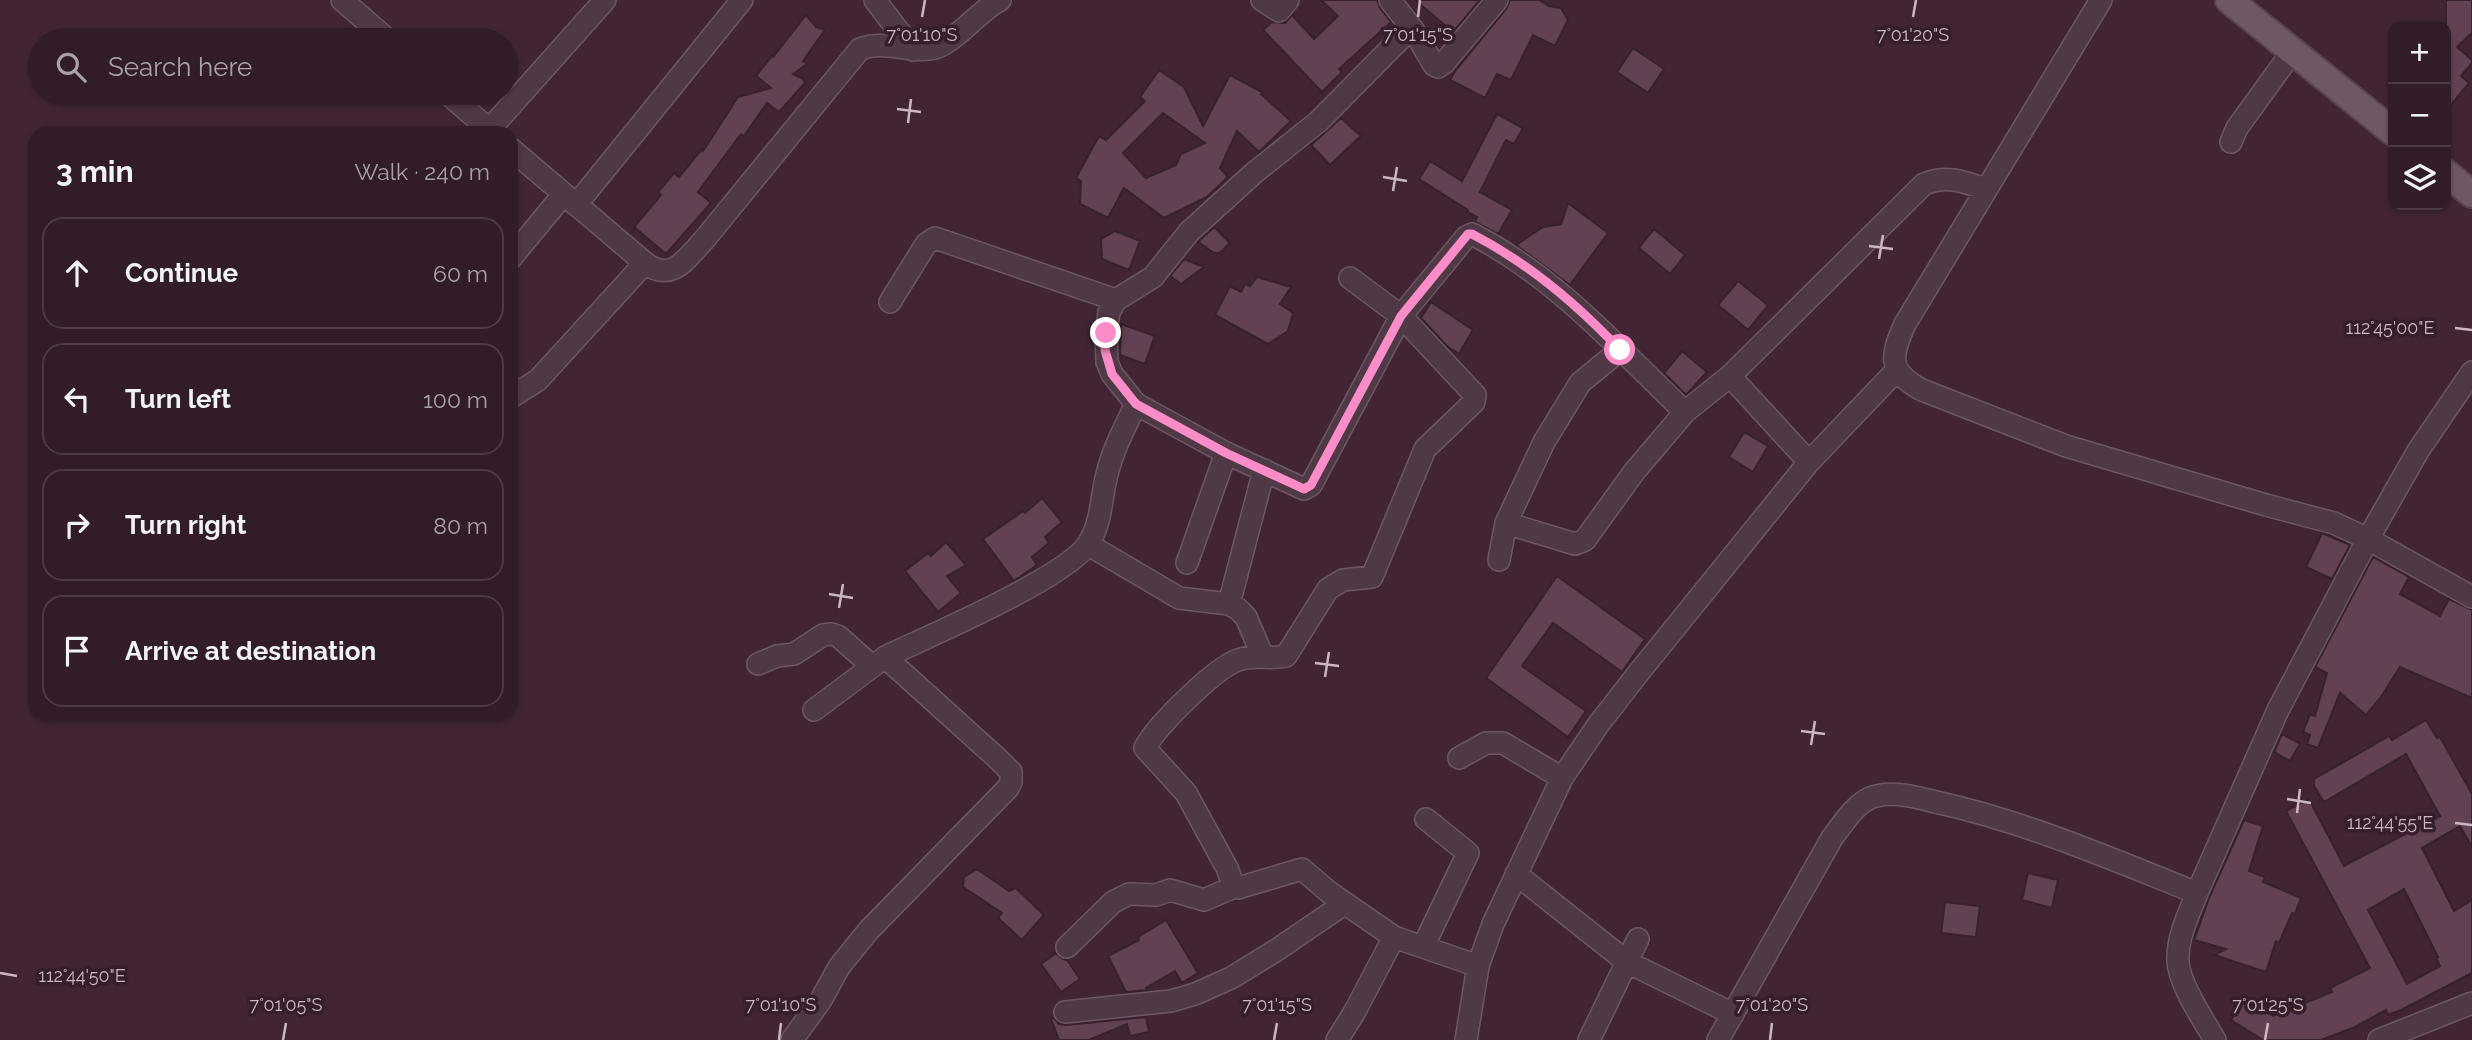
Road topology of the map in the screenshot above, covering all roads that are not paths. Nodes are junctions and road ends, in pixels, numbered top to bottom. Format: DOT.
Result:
graph roads {
  1 [pos="342,0"];
  2 [pos="605,0"];
  3 [pos="742,0"];
  4 [pos="876,0"];
  5 [pos="1262,0"];
  6 [pos="1288,0"];
  7 [pos="1390,0"];
  8 [pos="1497,0"];
  9 [pos="2101,0"];
  10 [pos="2230,0"];
  11 [pos="994,1"];
  12 [pos="374,28"];
  13 [pos="1410,29"];
  14 [pos="913,50"];
  15 [pos="2292,52"];
  16 [pos="518,100"];
  17 [pos="461,105"];
  18 [pos="514,105"];
  19 [pos="485,126"];
  20 [pos="495,126"];
  21 [pos="2388,128"];
  22 [pos="2231,142"];
  23 [pos="518,155"];
  24 [pos="2451,177"];
  25 [pos="1985,189"];
  26 [pos="2472,194"];
  27 [pos="569,200"];
  28 [pos="518,251"];
  29 [pos="645,263"];
  30 [pos="1350,278"];
  31 [pos="1116,300"];
  32 [pos="890,302"];
  33 [pos="1401,316"];
  34 [pos="1620,350"];
  35 [pos="1896,371"];
  36 [pos="2472,372"];
  37 [pos="1730,376"];
  38 [pos="518,393"];
  39 [pos="1136,404"];
  40 [pos="1685,412"];
  41 [pos="1226,453"];
  42 [pos="1809,462"];
  43 [pos="1264,470"];
  44 [pos="1506,523"];
  45 [pos="2368,539"];
  46 [pos="1089,545"];
  47 [pos="1499,560"];
  48 [pos="1187,563"];
  49 [pos="2472,597"];
  50 [pos="1229,604"];
  51 [pos="1263,657"];
  52 [pos="878,662"];
  53 [pos="758,664"];
  54 [pos="814,710"];
  55 [pos="1459,758"];
  56 [pos="1562,778"];
  57 [pos="1426,818"];
  58 [pos="1516,874"];
  59 [pos="1234,887"];
  60 [pos="2197,893"];
  61 [pos="1339,900"];
  62 [pos="1394,937"];
  63 [pos="1638,939"];
  64 [pos="1067,947"];
  65 [pos="1423,947"];
  66 [pos="1627,962"];
  67 [pos="1478,966"];
  68 [pos="2472,1003"];
  69 [pos="1065,1012"];
  70 [pos="1733,1014"];
  71 [pos="792,1040"];
  72 [pos="1337,1040"];
  73 [pos="1466,1040"];
  74 [pos="1589,1040"];
  75 [pos="1718,1040"];
  76 [pos="2215,1040"];
  77 [pos="2379,1040"];
  1 -- 12 [label="street"];
  2 -- 16 [label="street"];
  3 -- 27 [label="street"];
  4 -- 14 [label="street"];
  5 -- 6 [label="street"];
  7 -- 13 [label="street"];
  8 -- 13 [label="street"];
  9 -- 25 [label="street"];
  10 -- 15 [label="main road"];
  11 -- 14 [label="street"];
  13 -- 31 [label="street"];
  14 -- 29 [label="street"];
  15 -- 21 [label="main road"];
  15 -- 22 [label="street"];
  17 -- 19 [label="street"];
  18 -- 20 [label="street"];
  23 -- 27 [label="street"];
  24 -- 26 [label="main road"];
  25 -- 35 [label="street"];
  25 -- 37 [label="street"];
  27 -- 28 [label="street"];
  27 -- 29 [label="street"];
  29 -- 38 [label="street"];
  30 -- 33 [label="street"];
  31 -- 32 [label="street"];
  31 -- 39 [label="street"];
  33 -- 34 [label="street"];
  33 -- 43 [label="street"];
  33 -- 51 [label="street"];
  34 -- 40 [label="street"];
  34 -- 44 [label="street"];
  35 -- 42 [label="street"];
  35 -- 45 [label="street"];
  36 -- 45 [label="street"];
  37 -- 40 [label="street"];
  37 -- 42 [label="street"];
  39 -- 41 [label="street"];
  39 -- 46 [label="street"];
  40 -- 44 [label="street"];
  41 -- 43 [label="street"];
  41 -- 48 [label="street"];
  42 -- 56 [label="street"];
  43 -- 50 [label="street"];
  44 -- 47 [label="street"];
  45 -- 49 [label="street"];
  45 -- 60 [label="street"];
  46 -- 50 [label="street"];
  46 -- 52 [label="street"];
  50 -- 51 [label="street"];
  51 -- 59 [label="street"];
  52 -- 53 [label="street"];
  52 -- 54 [label="street"];
  52 -- 71 [label="street"];
  55 -- 56 [label="street"];
  56 -- 58 [label="street"];
  57 -- 65 [label="street"];
  58 -- 66 [label="street"];
  58 -- 67 [label="street"];
  59 -- 61 [label="street"];
  59 -- 64 [label="street"];
  60 -- 70 [label="street"];
  60 -- 76 [label="street"];
  61 -- 62 [label="street"];
  61 -- 69 [label="street"];
  62 -- 65 [label="street"];
  62 -- 72 [label="street"];
  63 -- 66 [label="street"];
  65 -- 67 [label="street"];
  66 -- 70 [label="street"];
  66 -- 74 [label="street"];
  67 -- 73 [label="street"];
  68 -- 77 [label="street"];
  70 -- 75 [label="street"];
}
